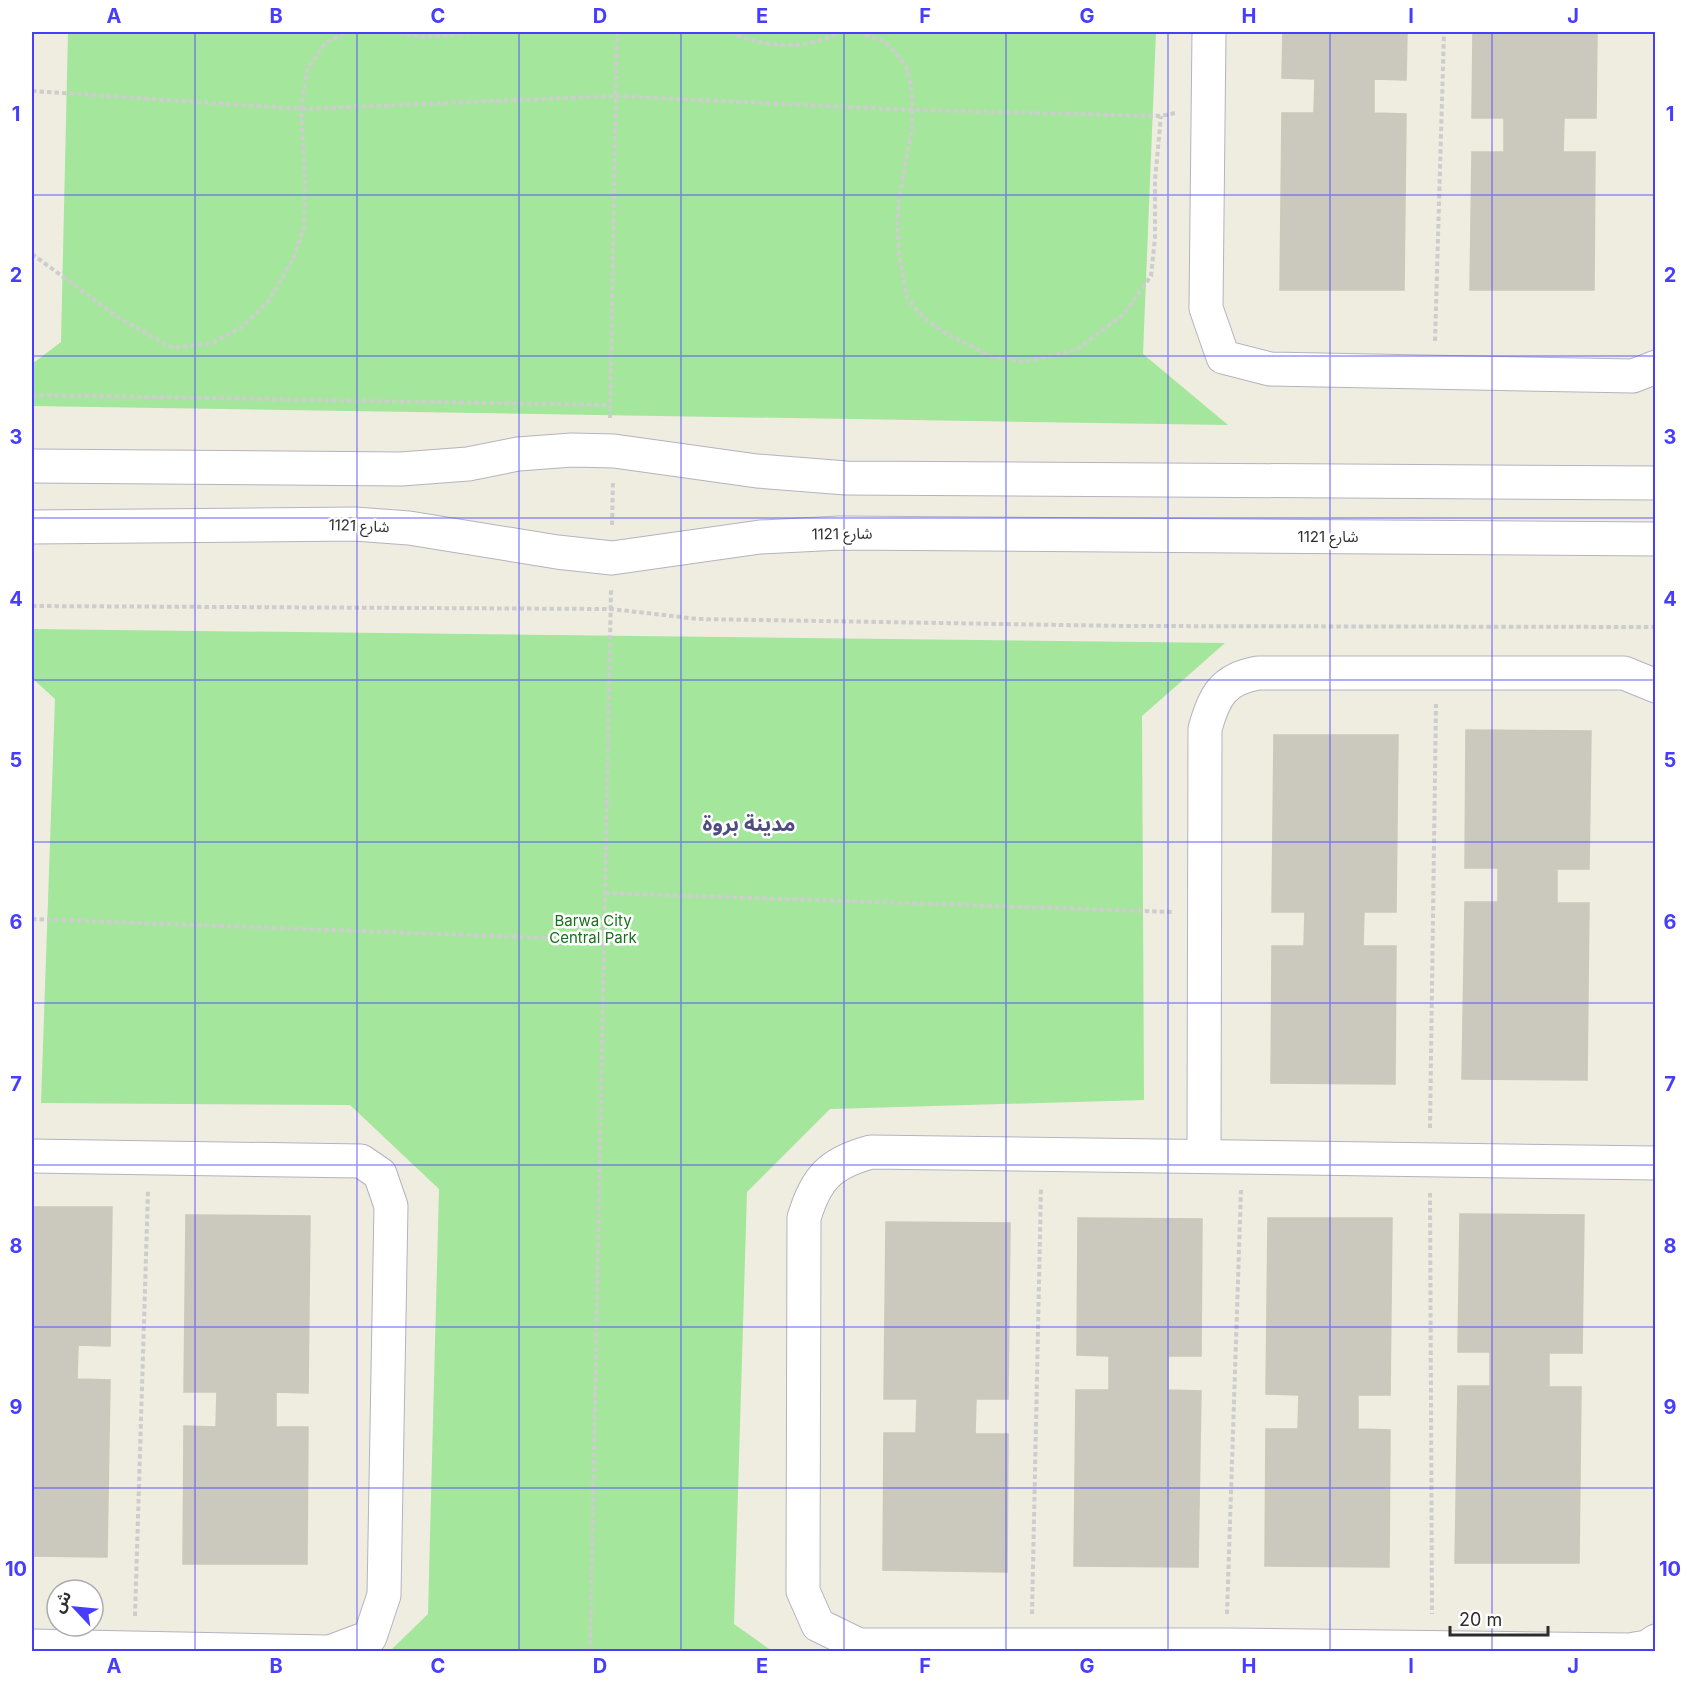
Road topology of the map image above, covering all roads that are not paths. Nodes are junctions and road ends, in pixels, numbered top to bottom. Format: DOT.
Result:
graph roads {
  1 [pos="1209,32"];
  2 [pos="1656,367"];
  3 [pos="32,466"];
  4 [pos="1656,483"];
  5 [pos="32,527"];
  6 [pos="1656,539"];
  7 [pos="1656,686"];
  8 [pos="32,1156"];
  9 [pos="1204,1156"];
  10 [pos="1656,1163"];
  11 [pos="1656,1641"];
  12 [pos="32,1646"];
  13 [pos="1432,1650"];
  14 [pos="326,1652"];
  15 [pos="330,1652"];
  1 -- 2 [label="street"];
  3 -- 4 [label="street"];
  5 -- 6 [label="street, شارع 1121"];
  7 -- 9 [label="street"];
  8 -- 15 [label="street"];
  9 -- 10 [label="street"];
  9 -- 13 [label="street"];
  11 -- 13 [label="street"];
  12 -- 14 [label="street"];
}
